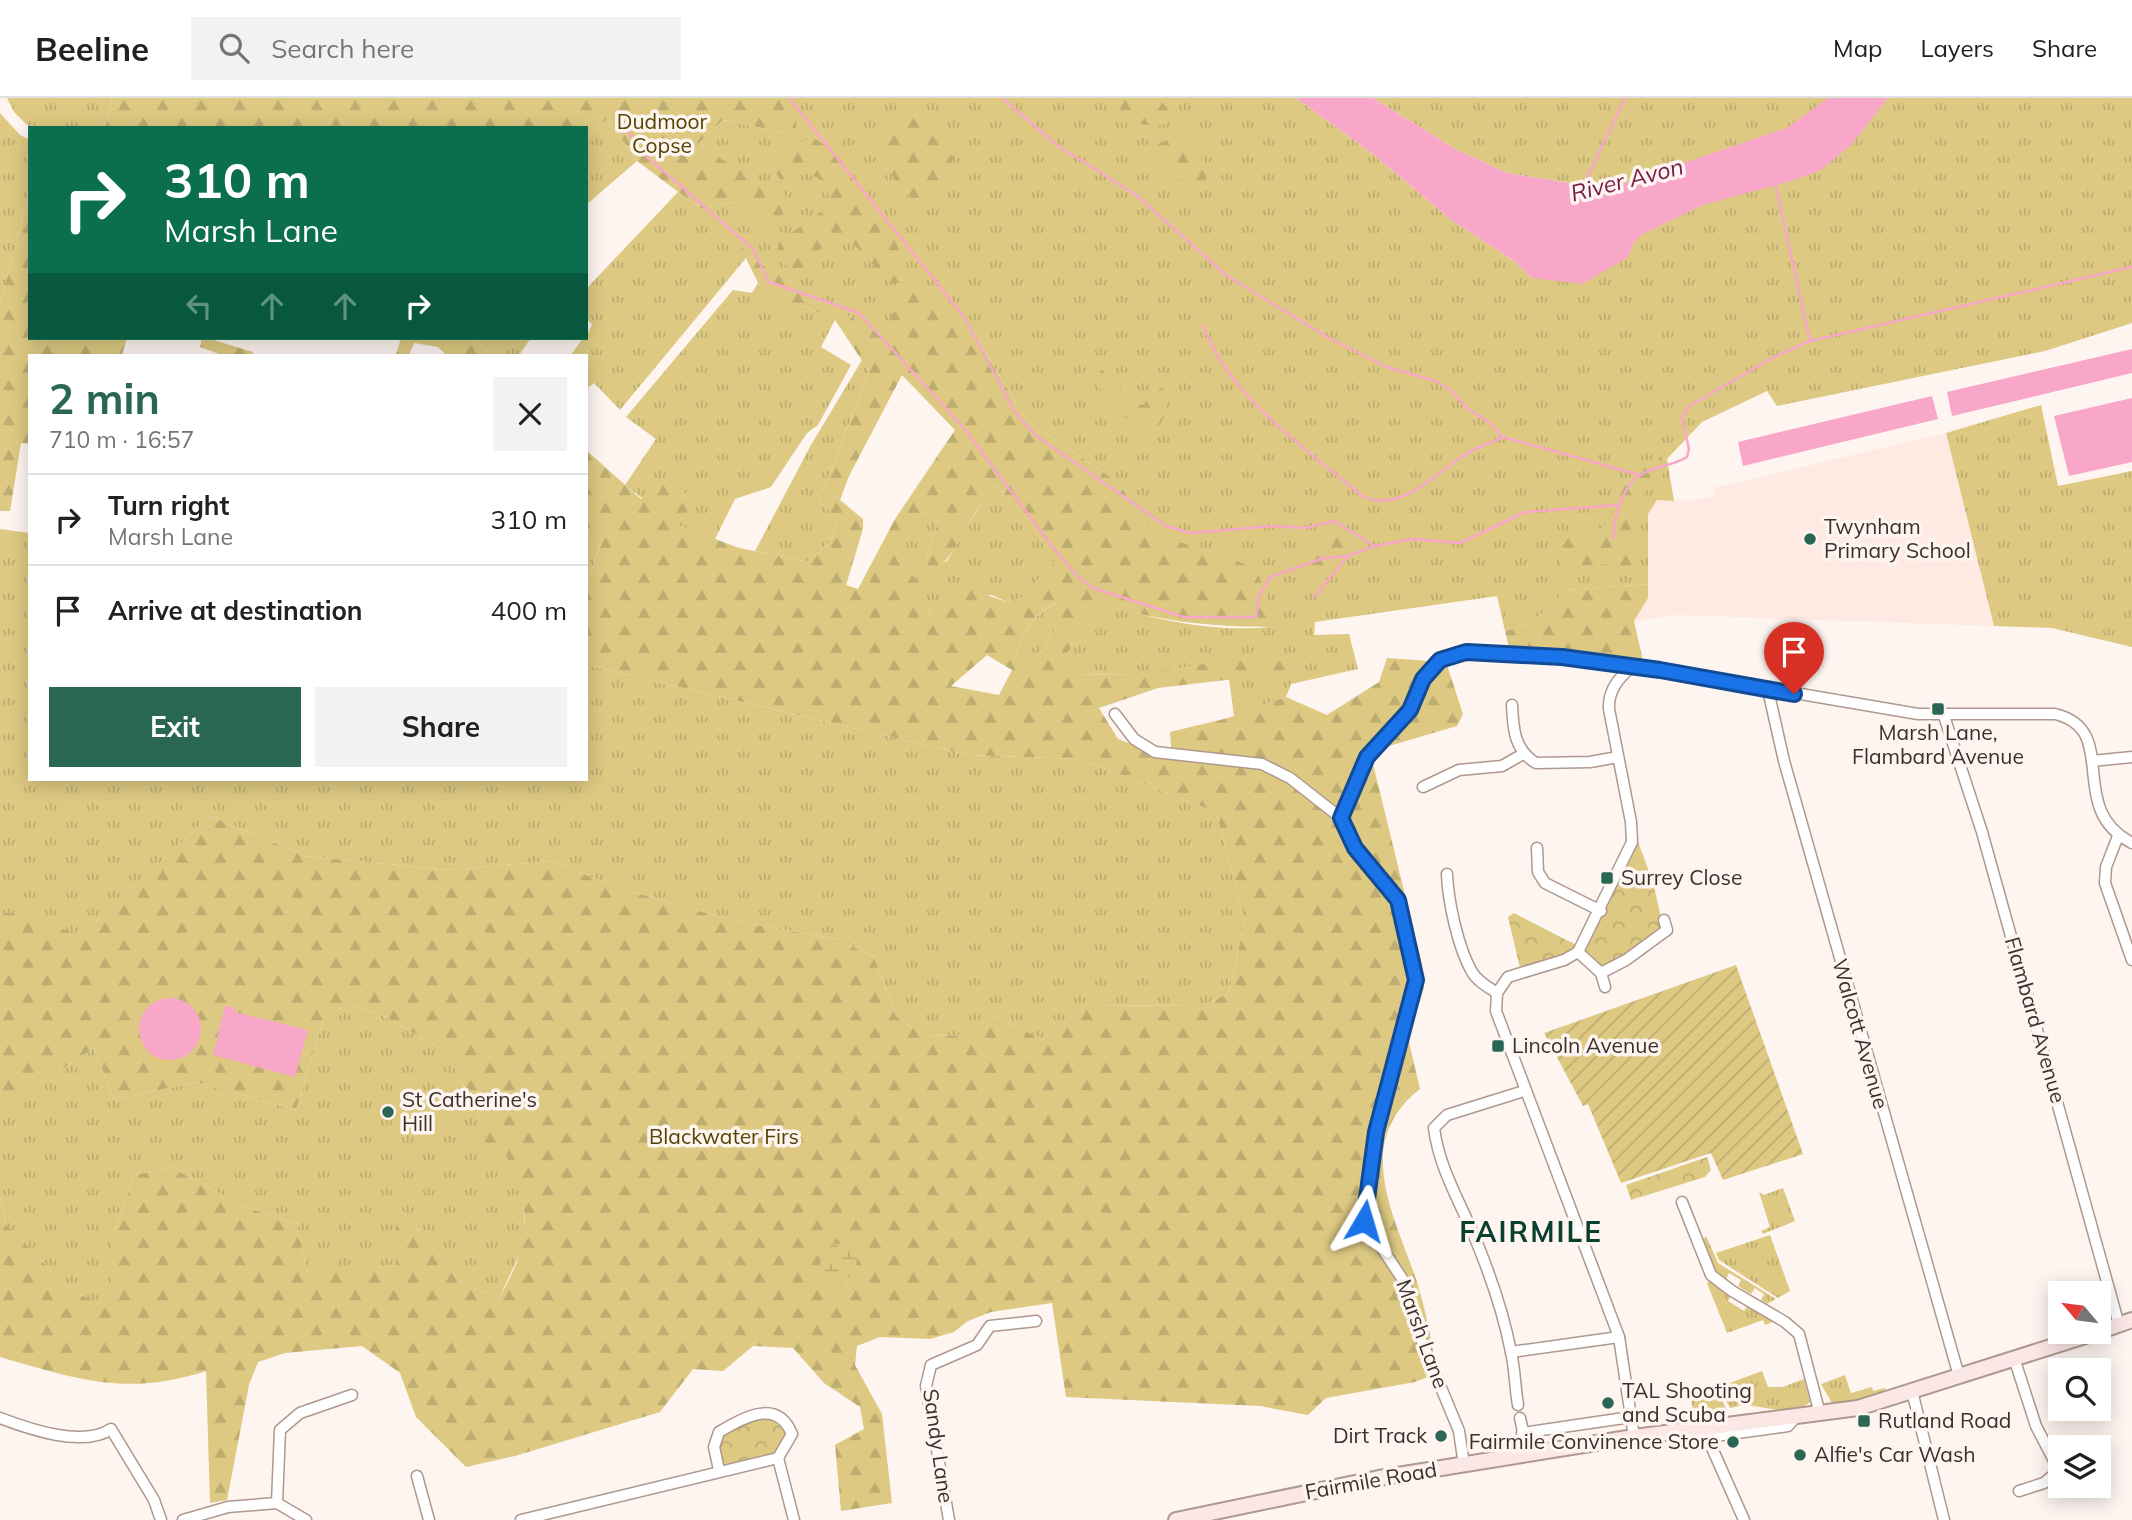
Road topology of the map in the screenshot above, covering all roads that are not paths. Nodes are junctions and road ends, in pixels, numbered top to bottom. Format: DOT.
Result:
graph roads {
  1 [pos="1630,668"];
  2 [pos="1769,690"];
  3 [pos="1512,705"];
  4 [pos="1115,714"];
  5 [pos="1944,716"];
  6 [pos="1523,754"];
  7 [pos="1618,757"];
  8 [pos="2132,757"];
  9 [pos="2092,761"];
  10 [pos="1423,787"];
  11 [pos="1341,818"];
  12 [pos="2118,836"];
  13 [pos="2132,843"];
  14 [pos="1537,848"];
  15 [pos="1447,874"];
  16 [pos="1601,911"];
  17 [pos="1664,920"];
  18 [pos="1578,952"];
  19 [pos="2132,960"];
  20 [pos="1601,972"];
  21 [pos="1605,988"];
  22 [pos="1497,993"];
  23 [pos="1524,1091"];
  24 [pos="1682,1202"];
  25 [pos="1036,1321"];
  26 [pos="2126,1323"];
  27 [pos="1619,1337"];
  28 [pos="2059,1344"];
  29 [pos="1511,1352"];
  30 [pos="2014,1358"];
  31 [pos="1959,1377"];
  32 [pos="1912,1391"];
  33 [pos="352,1395"];
  34 [pos="1518,1405"];
  35 [pos="1820,1414"];
  36 [pos="1631,1417"];
  37 [pos="0,1418"];
  38 [pos="1520,1418"];
  39 [pos="1522,1433"];
  40 [pos="1706,1433"];
  41 [pos="1634,1437"];
  42 [pos="2048,1450"];
  43 [pos="1528,1454"];
  44 [pos="778,1458"];
  45 [pos="1464,1465"];
  46 [pos="719,1470"];
  47 [pos="417,1476"];
  48 [pos="2048,1480"];
  49 [pos="2019,1490"];
  50 [pos="277,1503"];
  51 [pos="203,1518"];
  52 [pos="160,1520"];
  53 [pos="183,1520"];
  54 [pos="306,1520"];
  55 [pos="429,1520"];
  56 [pos="521,1520"];
  57 [pos="794,1520"];
  58 [pos="949,1520"];
  59 [pos="1177,1520"];
  60 [pos="1744,1520"];
  61 [pos="1944,1520"];
  1 -- 2 [label="street"];
  1 -- 7 [label="street"];
  1 -- 11 [label="street"];
  2 -- 5 [label="street"];
  2 -- 31 [label="street, Walcott Avenue"];
  3 -- 6 [label="street"];
  4 -- 11 [label="street, Marsh Lane"];
  5 -- 9 [label="street"];
  5 -- 26 [label="street, Flambard Avenue"];
  6 -- 7 [label="street"];
  6 -- 10 [label="street"];
  7 -- 16 [label="street"];
  8 -- 9 [label="street"];
  9 -- 12 [label="street"];
  11 -- 45 [label="street, Marsh Lane"];
  12 -- 13 [label="street"];
  12 -- 19 [label="street"];
  14 -- 16 [label="street"];
  15 -- 22 [label="street"];
  16 -- 18 [label="street"];
  17 -- 20 [label="street"];
  18 -- 20 [label="street"];
  18 -- 22 [label="street"];
  20 -- 21 [label="street"];
  22 -- 23 [label="street"];
  23 -- 27 [label="street"];
  23 -- 29 [label="street"];
  24 -- 35 [label="street"];
  25 -- 58 [label="street, Sandy Lane"];
  27 -- 29 [label="street"];
  27 -- 36 [label="street"];
  28 -- 30 [label="main road, Fairmile Road"];
  29 -- 34 [label="street"];
  30 -- 31 [label="main road, Fairmile Road"];
  30 -- 42 [label="street"];
  31 -- 32 [label="main road, Fairmile Road"];
  32 -- 35 [label="main road, Fairmile Road"];
  32 -- 61 [label="street"];
  33 -- 50 [label="street"];
  35 -- 40 [label="main road, Fairmile Road"];
  36 -- 39 [label="street"];
  36 -- 41 [label="street"];
  37 -- 52 [label="street"];
  38 -- 39 [label="street"];
  39 -- 43 [label="street"];
  40 -- 41 [label="main road, Fairmile Road"];
  40 -- 60 [label="street"];
  41 -- 43 [label="main road, Fairmile Road"];
  43 -- 45 [label="main road, Fairmile Road"];
  44 -- 46 [label="street"];
  44 -- 46 [label="street"];
  44 -- 57 [label="street"];
  45 -- 59 [label="main road, Fairmile Road"];
  46 -- 56 [label="street"];
  47 -- 55 [label="street"];
  48 -- 49 [label="street"];
  50 -- 51 [label="street"];
  50 -- 54 [label="street"];
  51 -- 53 [label="street"];
}
